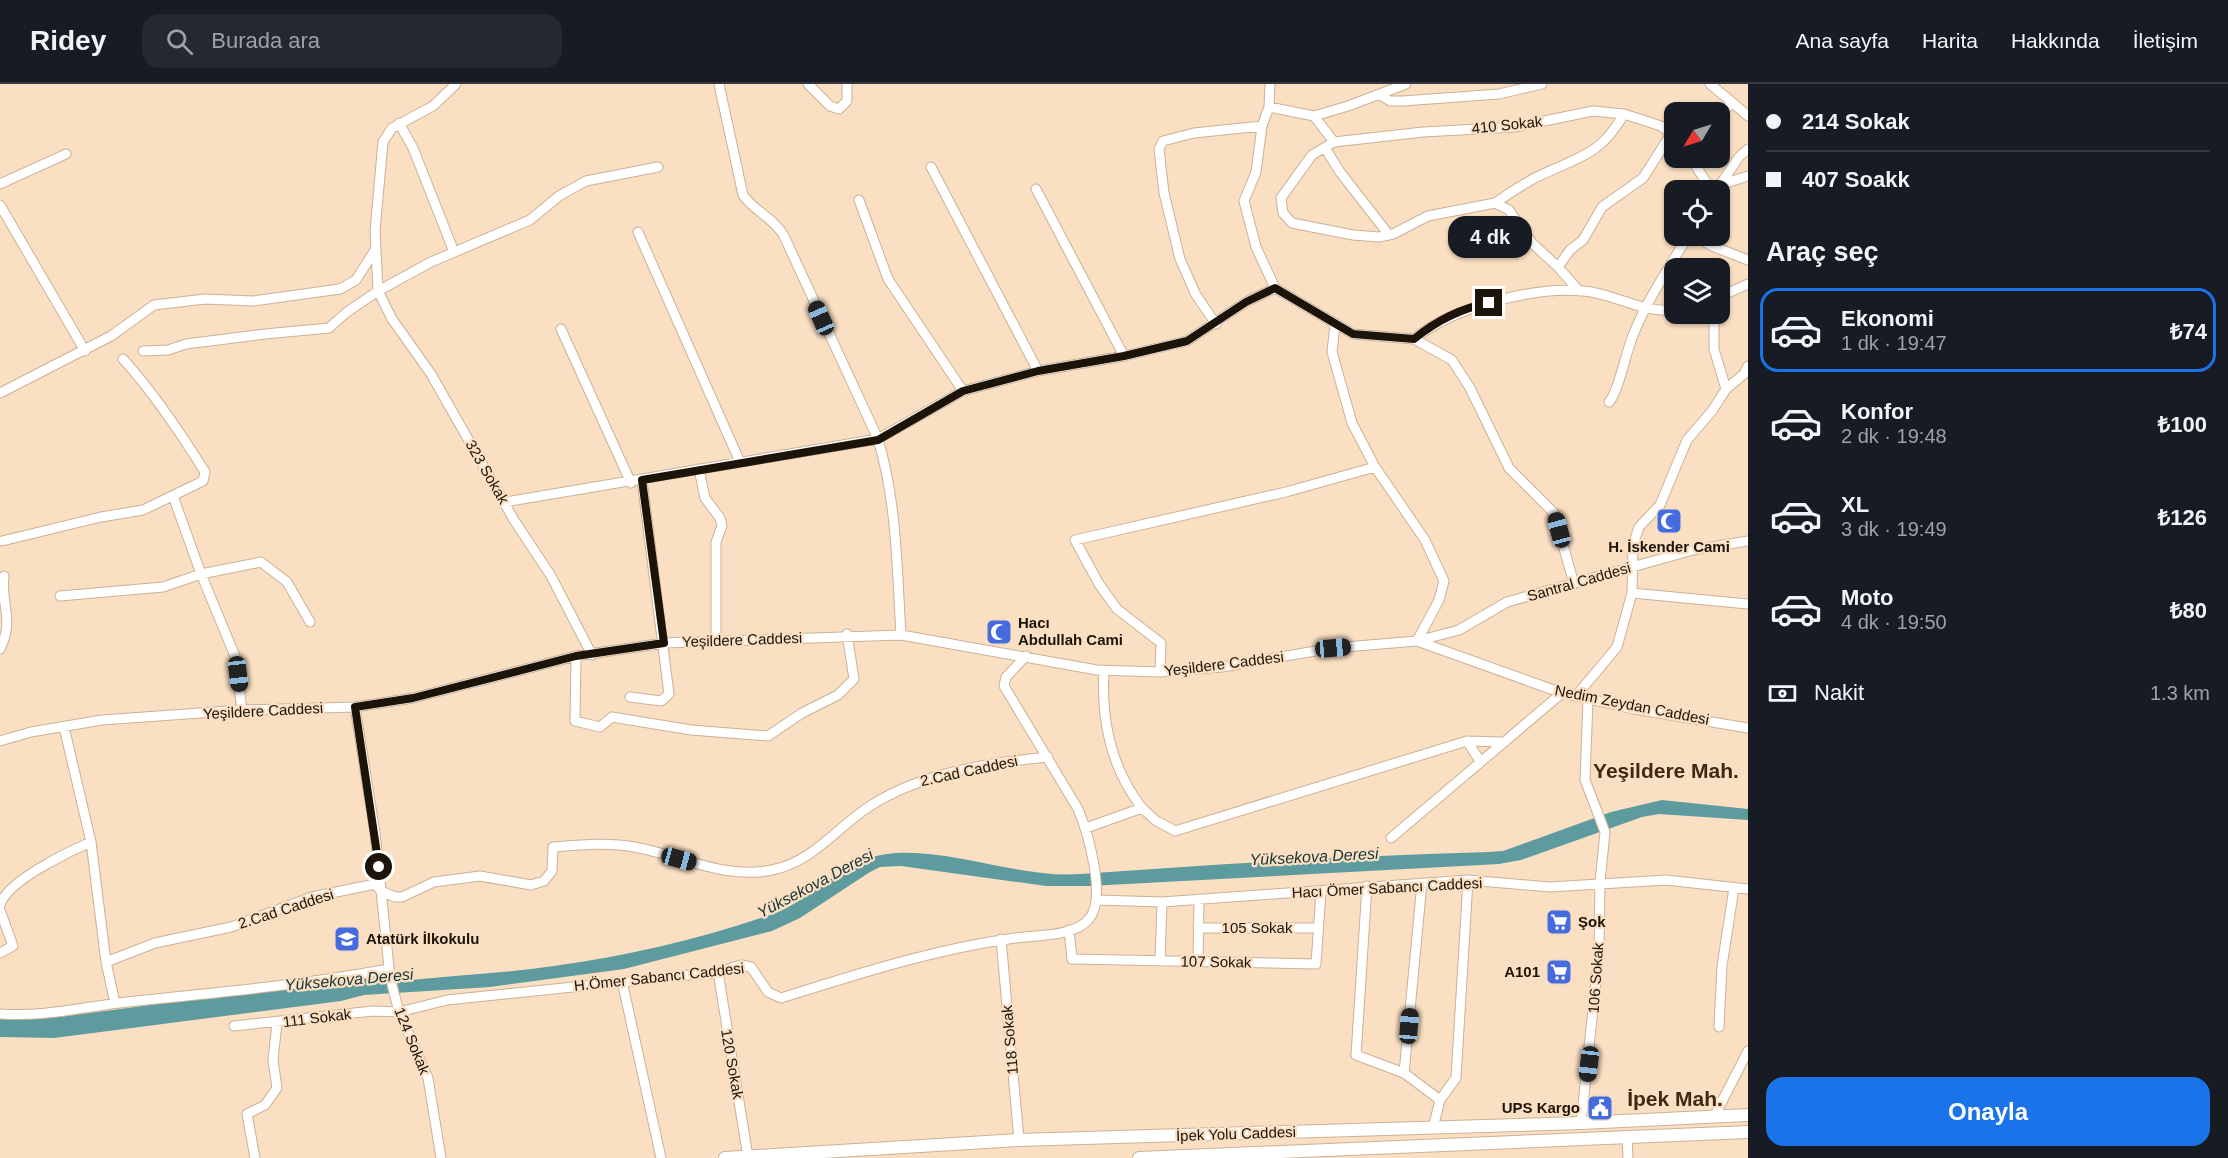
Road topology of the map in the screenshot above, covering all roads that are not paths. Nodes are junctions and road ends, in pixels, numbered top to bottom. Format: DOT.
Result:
graph roads {
  1 [pos="456,84"];
  2 [pos="719,84"];
  3 [pos="808,84"];
  4 [pos="847,84"];
  5 [pos="1270,84"];
  6 [pos="1406,84"];
  7 [pos="1542,84"];
  8 [pos="1710,84"];
  9 [pos="1380,95"];
  10 [pos="1733,103"];
  11 [pos="1730,105"];
  12 [pos="1269,107"];
  13 [pos="1624,114"];
  14 [pos="1314,116"];
  15 [pos="1748,116"];
  16 [pos="399,123"];
  17 [pos="1262,126"];
  18 [pos="1664,128"];
  19 [pos="1335,142"];
  20 [pos="1664,147"];
  21 [pos="1325,148"];
  22 [pos="1748,149"];
  23 [pos="66,154"];
  24 [pos="658,167"];
  25 [pos="931,167"];
  26 [pos="1699,168"];
  27 [pos="1748,176"];
  28 [pos="1708,180"];
  29 [pos="1722,180"];
  30 [pos="1730,183"];
  31 [pos="0,184"];
  32 [pos="1036,189"];
  33 [pos="859,200"];
  34 [pos="1496,203"];
  35 [pos="0,204"];
  36 [pos="638,232"];
  37 [pos="1389,235"];
  38 [pos="1682,246"];
  39 [pos="1712,246"];
  40 [pos="375,250"];
  41 [pos="454,252"];
  42 [pos="1748,260"];
  43 [pos="1558,267"];
  44 [pos="1748,284"];
  45 [pos="1275,288"];
  46 [pos="378,291"];
  47 [pos="1579,291"];
  48 [pos="1730,292"];
  49 [pos="1645,308"];
  50 [pos="1664,309"];
  51 [pos="1216,324"];
  52 [pos="1335,324"];
  53 [pos="1714,324"];
  54 [pos="561,329"];
  55 [pos="1414,339"];
  56 [pos="85,351"];
  57 [pos="143,351"];
  58 [pos="1124,356"];
  59 [pos="123,359"];
  60 [pos="1038,371"];
  61 [pos="1746,372"];
  62 [pos="1726,389"];
  63 [pos="963,391"];
  64 [pos="0,393"];
  65 [pos="1609,402"];
  66 [pos="878,440"];
  67 [pos="740,462"];
  68 [pos="1375,467"];
  69 [pos="699,470"];
  70 [pos="642,480"];
  71 [pos="631,483"];
  72 [pos="173,496"];
  73 [pos="505,502"];
  74 [pos="2,541"];
  75 [pos="1748,541"];
  76 [pos="1634,567"];
  77 [pos="201,574"];
  78 [pos="4,576"];
  79 [pos="1574,584"];
  80 [pos="1632,593"];
  81 [pos="60,596"];
  82 [pos="1748,604"];
  83 [pos="310,622"];
  84 [pos="847,634"];
  85 [pos="901,635"];
  86 [pos="1417,641"];
  87 [pos="716,642"];
  88 [pos="664,643"];
  89 [pos="0,650"];
  90 [pos="592,655"];
  91 [pos="576,656"];
  92 [pos="1026,656"];
  93 [pos="1104,670"];
  94 [pos="1160,672"];
  95 [pos="1562,693"];
  96 [pos="1576,696"];
  97 [pos="630,697"];
  98 [pos="1588,700"];
  99 [pos="355,707"];
  100 [pos="242,710"];
  101 [pos="64,727"];
  102 [pos="1748,728"];
  103 [pos="0,741"];
  104 [pos="1467,741"];
  105 [pos="1502,742"];
  106 [pos="1048,757"];
  107 [pos="1480,761"];
  108 [pos="1142,808"];
  109 [pos="1086,828"];
  110 [pos="1391,838"];
  111 [pos="91,842"];
  112 [pos="1468,880"];
  113 [pos="1600,882"];
  114 [pos="1422,883"];
  115 [pos="1368,886"];
  116 [pos="1734,888"];
  117 [pos="1748,889"];
  118 [pos="381,891"];
  119 [pos="1321,891"];
  120 [pos="1096,896"];
  121 [pos="1199,898"];
  122 [pos="1162,902"];
  123 [pos="0,905"];
  124 [pos="0,910"];
  125 [pos="1198,928"];
  126 [pos="1317,928"];
  127 [pos="1069,930"];
  128 [pos="1001,939"];
  129 [pos="0,953"];
  130 [pos="1160,961"];
  131 [pos="106,962"];
  132 [pos="1198,962"];
  133 [pos="718,972"];
  134 [pos="390,973"];
  135 [pos="622,981"];
  136 [pos="115,1004"];
  137 [pos="399,1012"];
  138 [pos="0,1014"];
  139 [pos="277,1023"];
  140 [pos="234,1026"];
  141 [pos="1719,1027"];
  142 [pos="1748,1052"];
  143 [pos="1404,1073"];
  144 [pos="1440,1100"];
  145 [pos="1714,1115"];
  146 [pos="1748,1115"];
  147 [pos="1581,1124"];
  148 [pos="1433,1128"];
  149 [pos="1748,1132"];
  150 [pos="1628,1136"];
  151 [pos="1019,1140"];
  152 [pos="748,1156"];
  153 [pos="255,1158"];
  154 [pos="441,1158"];
  155 [pos="661,1158"];
  156 [pos="724,1158"];
  157 [pos="1139,1158"];
  158 [pos="1628,1158"];
  1 -- 16 [label="street"];
  2 -- 66 [label="street"];
  3 -- 4 [label="street"];
  5 -- 12 [label="street"];
  6 -- 9 [label="street"];
  7 -- 9 [label="street"];
  8 -- 10 [label="street"];
  9 -- 14 [label="street"];
  10 -- 11 [label="street"];
  10 -- 15 [label="street"];
  12 -- 14 [label="street"];
  12 -- 17 [label="street"];
  13 -- 18 [label="street, 410 Sokak"];
  13 -- 19 [label="street, 410 Sokak"];
  13 -- 34 [label="street"];
  14 -- 19 [label="street"];
  16 -- 40 [label="street"];
  16 -- 41 [label="street"];
  17 -- 45 [label="street"];
  17 -- 51 [label="street"];
  19 -- 21 [label="street"];
  20 -- 43 [label="street"];
  21 -- 37 [label="street"];
  21 -- 37 [label="street"];
  22 -- 29 [label="street"];
  23 -- 31 [label="street"];
  24 -- 41 [label="street"];
  25 -- 60 [label="street"];
  26 -- 28 [label="street"];
  27 -- 30 [label="street"];
  32 -- 58 [label="street"];
  33 -- 63 [label="street"];
  34 -- 37 [label="street"];
  34 -- 43 [label="street"];
  35 -- 56 [label="street"];
  36 -- 67 [label="street"];
  38 -- 49 [label="street"];
  39 -- 42 [label="street"];
  40 -- 46 [label="street"];
  40 -- 56 [label="street"];
  41 -- 46 [label="street"];
  43 -- 47 [label="street"];
  44 -- 48 [label="street"];
  45 -- 51 [label="street"];
  45 -- 52 [label="street"];
  46 -- 57 [label="street"];
  46 -- 73 [label="street, 323 Sokak"];
  47 -- 49 [label="street"];
  47 -- 55 [label="street"];
  49 -- 50 [label="street"];
  49 -- 65 [label="street"];
  51 -- 58 [label="street"];
  52 -- 55 [label="street"];
  52 -- 68 [label="street"];
  53 -- 62 [label="street"];
  54 -- 71 [label="street"];
  55 -- 79 [label="street"];
  56 -- 64 [label="street"];
  58 -- 60 [label="street"];
  59 -- 72 [label="street"];
  60 -- 63 [label="street"];
  61 -- 62 [label="street"];
  62 -- 76 [label="street"];
  63 -- 66 [label="street"];
  66 -- 67 [label="street"];
  66 -- 85 [label="street"];
  67 -- 69 [label="street"];
  68 -- 86 [label="street"];
  68 -- 94 [label="street"];
  69 -- 70 [label="street"];
  69 -- 87 [label="street"];
  70 -- 71 [label="street"];
  70 -- 88 [label="street"];
  71 -- 73 [label="street"];
  72 -- 74 [label="street"];
  72 -- 77 [label="street"];
  73 -- 90 [label="street, 323 Sokak"];
  75 -- 76 [label="street, Santral Caddesi"];
  76 -- 79 [label="street, Santral Caddesi"];
  76 -- 80 [label="street"];
  77 -- 81 [label="street"];
  77 -- 83 [label="street"];
  77 -- 100 [label="street"];
  78 -- 89 [label="street"];
  79 -- 86 [label="street, Santral Caddesi"];
  80 -- 82 [label="street"];
  80 -- 96 [label="street"];
  84 -- 85 [label="street, Yeşildere Caddesi"];
  84 -- 87 [label="street, Yeşildere Caddesi"];
  84 -- 91 [label="street"];
  85 -- 92 [label="street, Yeşildere Caddesi"];
  86 -- 94 [label="street, Yeşildere Caddesi"];
  86 -- 95 [label="street, Nedim Zeydan Caddesi"];
  87 -- 88 [label="street, Yeşildere Caddesi"];
  88 -- 90 [label="street, Yeşildere Caddesi"];
  88 -- 97 [label="street"];
  90 -- 91 [label="street, Yeşildere Caddesi"];
  91 -- 99 [label="street, Yeşildere Caddesi"];
  92 -- 93 [label="street, Yeşildere Caddesi"];
  92 -- 106 [label="street"];
  93 -- 94 [label="street, Yeşildere Caddesi"];
  93 -- 108 [label="street"];
  95 -- 96 [label="street, Nedim Zeydan Caddesi"];
  95 -- 105 [label="street"];
  96 -- 98 [label="street, Nedim Zeydan Caddesi"];
  98 -- 102 [label="street, Nedim Zeydan Caddesi"];
  98 -- 113 [label="street, 106 Sokak"];
  99 -- 100 [label="street, Yeşildere Caddesi"];
  99 -- 118 [label="street, 124 Sokak"];
  100 -- 101 [label="street, Yeşildere Caddesi"];
  101 -- 103 [label="street, Yeşildere Caddesi"];
  101 -- 111 [label="street"];
  104 -- 105 [label="street"];
  104 -- 107 [label="street"];
  104 -- 108 [label="street"];
  105 -- 107 [label="street"];
  106 -- 109 [label="street"];
  106 -- 118 [label="street, 2.Cad Caddesi"];
  107 -- 110 [label="street"];
  108 -- 109 [label="street"];
  109 -- 120 [label="street"];
  111 -- 123 [label="street"];
  111 -- 131 [label="street"];
  112 -- 113 [label="street, Hacı Ömer Sabancı Caddesi"];
  112 -- 114 [label="street, Hacı Ömer Sabancı Caddesi"];
  112 -- 144 [label="street"];
  113 -- 116 [label="street, Hacı Ömer Sabancı Caddesi"];
  113 -- 147 [label="street, 106 Sokak"];
  114 -- 115 [label="street, Hacı Ömer Sabancı Caddesi"];
  114 -- 143 [label="street"];
  115 -- 119 [label="street, Hacı Ömer Sabancı Caddesi"];
  115 -- 143 [label="street"];
  116 -- 117 [label="street, Hacı Ömer Sabancı Caddesi"];
  116 -- 141 [label="street"];
  118 -- 131 [label="street, 2.Cad Caddesi"];
  118 -- 134 [label="street, 124 Sokak"];
  119 -- 121 [label="street, Hacı Ömer Sabancı Caddesi"];
  119 -- 126 [label="street, 107 Sokak"];
  120 -- 122 [label="street, Hacı Ömer Sabancı Caddesi"];
  120 -- 127 [label="street"];
  121 -- 122 [label="street, Hacı Ömer Sabancı Caddesi"];
  121 -- 125 [label="street"];
  122 -- 130 [label="street"];
  124 -- 129 [label="street"];
  125 -- 126 [label="street, 105 Sokak"];
  125 -- 132 [label="street"];
  126 -- 132 [label="street, 107 Sokak"];
  127 -- 128 [label="street, H.Ömer Sabancı Caddesi"];
  127 -- 130 [label="street, 107 Sokak"];
  128 -- 133 [label="street, H.Ömer Sabancı Caddesi"];
  128 -- 151 [label="street, 118 Sokak"];
  130 -- 132 [label="street, 107 Sokak"];
  131 -- 136 [label="street"];
  133 -- 135 [label="street, H.Ömer Sabancı Caddesi"];
  133 -- 152 [label="street, 120 Sokak"];
  134 -- 136 [label="street"];
  134 -- 137 [label="street, 124 Sokak"];
  135 -- 137 [label="street, H.Ömer Sabancı Caddesi"];
  135 -- 155 [label="street"];
  136 -- 138 [label="street"];
  137 -- 139 [label="street, 111 Sokak"];
  137 -- 154 [label="street, 124 Sokak"];
  139 -- 140 [label="street, 111 Sokak"];
  139 -- 153 [label="street"];
  142 -- 145 [label="street"];
  143 -- 144 [label="street"];
  144 -- 148 [label="street"];
  145 -- 146 [label="highway, İpek Yolu Caddesi"];
  145 -- 147 [label="highway, İpek Yolu Caddesi"];
  147 -- 148 [label="highway, İpek Yolu Caddesi"];
  148 -- 151 [label="highway, İpek Yolu Caddesi"];
  149 -- 150 [label="highway, İpek Yolu Caddesi"];
  150 -- 157 [label="highway, İpek Yolu Caddesi"];
  150 -- 158 [label="street"];
  151 -- 152 [label="highway, İpek Yolu Caddesi"];
  152 -- 156 [label="highway, İpek Yolu Caddesi"];
}
